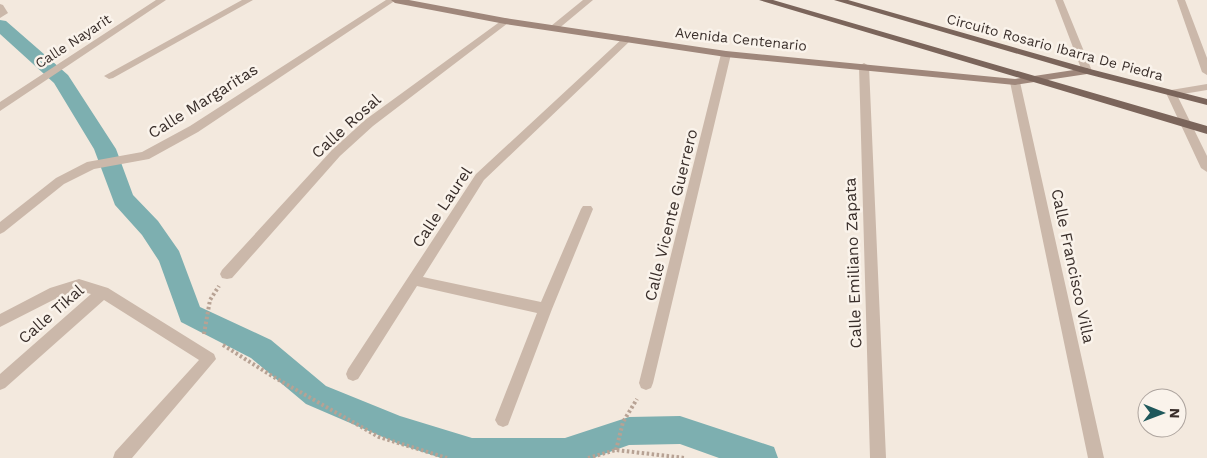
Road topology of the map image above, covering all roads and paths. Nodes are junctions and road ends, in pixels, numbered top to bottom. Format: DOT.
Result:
graph roads {
  1 [pos="162,0"];
  2 [pos="249,0"];
  3 [pos="394,0"];
  4 [pos="589,0"];
  5 [pos="763,0"];
  6 [pos="838,0"];
  7 [pos="1059,0"];
  8 [pos="1182,0"];
  9 [pos="505,21"];
  10 [pos="554,28"];
  11 [pos="628,39"];
  12 [pos="726,54"];
  13 [pos="864,66"];
  14 [pos="1087,72"];
  15 [pos="1207,72"];
  16 [pos="109,76"];
  17 [pos="1038,80"];
  18 [pos="1015,82"];
  19 [pos="1207,87"];
  20 [pos="1171,93"];
  21 [pos="1207,102"];
  22 [pos="0,107"];
  23 [pos="1186,124"];
  24 [pos="1207,130"];
  25 [pos="1207,168"];
  26 [pos="587,209"];
  27 [pos="0,229"];
  28 [pos="227,274"];
  29 [pos="412,280"];
  30 [pos="103,292"];
  31 [pos="210,300"];
  32 [pos="544,309"];
  33 [pos="0,321"];
  34 [pos="211,338"];
  35 [pos="219,343"];
  36 [pos="353,374"];
  37 [pos="0,383"];
  38 [pos="646,383"];
  39 [pos="503,420"];
  40 [pos="616,450"];
  41 [pos="122,458"];
  42 [pos="447,458"];
  43 [pos="588,458"];
  44 [pos="685,458"];
  45 [pos="878,458"];
  46 [pos="1096,458"];
  1 -- 22 [label="street, Calle Nayarit"];
  2 -- 16 [label="street"];
  3 -- 9 [label="street, Avenida Centenario"];
  3 -- 27 [label="street, Calle Margaritas"];
  4 -- 10 [label="street"];
  5 -- 17 [label="main road"];
  6 -- 14 [label="main road, Circuito Rosario Ibarra De Piedra"];
  7 -- 14 [label="street"];
  8 -- 15 [label="street"];
  9 -- 10 [label="street, Avenida Centenario"];
  9 -- 28 [label="street, Calle Rosal"];
  10 -- 11 [label="street, Avenida Centenario"];
  11 -- 12 [label="street, Avenida Centenario"];
  11 -- 29 [label="street, Calle Laurel"];
  12 -- 13 [label="street, Avenida Centenario"];
  12 -- 38 [label="street, Calle Vicente Guerrero"];
  13 -- 18 [label="street, Avenida Centenario"];
  13 -- 45 [label="street, Calle Emiliano Zapata"];
  14 -- 17 [label="street, Avenida Centenario"];
  14 -- 20 [label="main road, Circuito Rosario Ibarra De Piedra"];
  17 -- 18 [label="street, Avenida Centenario"];
  17 -- 23 [label="main road"];
  18 -- 46 [label="street, Calle Francisco Villa"];
  19 -- 20 [label="street"];
  20 -- 21 [label="main road, Circuito Rosario Ibarra De Piedra"];
  20 -- 23 [label="street"];
  23 -- 24 [label="main road"];
  23 -- 25 [label="street"];
  26 -- 32 [label="street"];
  29 -- 32 [label="street"];
  29 -- 36 [label="street, Calle Laurel"];
  30 -- 33 [label="street"];
  30 -- 37 [label="street, Calle Tikal"];
  30 -- 41 [label="street"];
  31 -- 34 [label="path"];
  32 -- 39 [label="street"];
  35 -- 42 [label="path"];
  38 -- 40 [label="path"];
  40 -- 43 [label="path"];
  40 -- 44 [label="path"];
}
